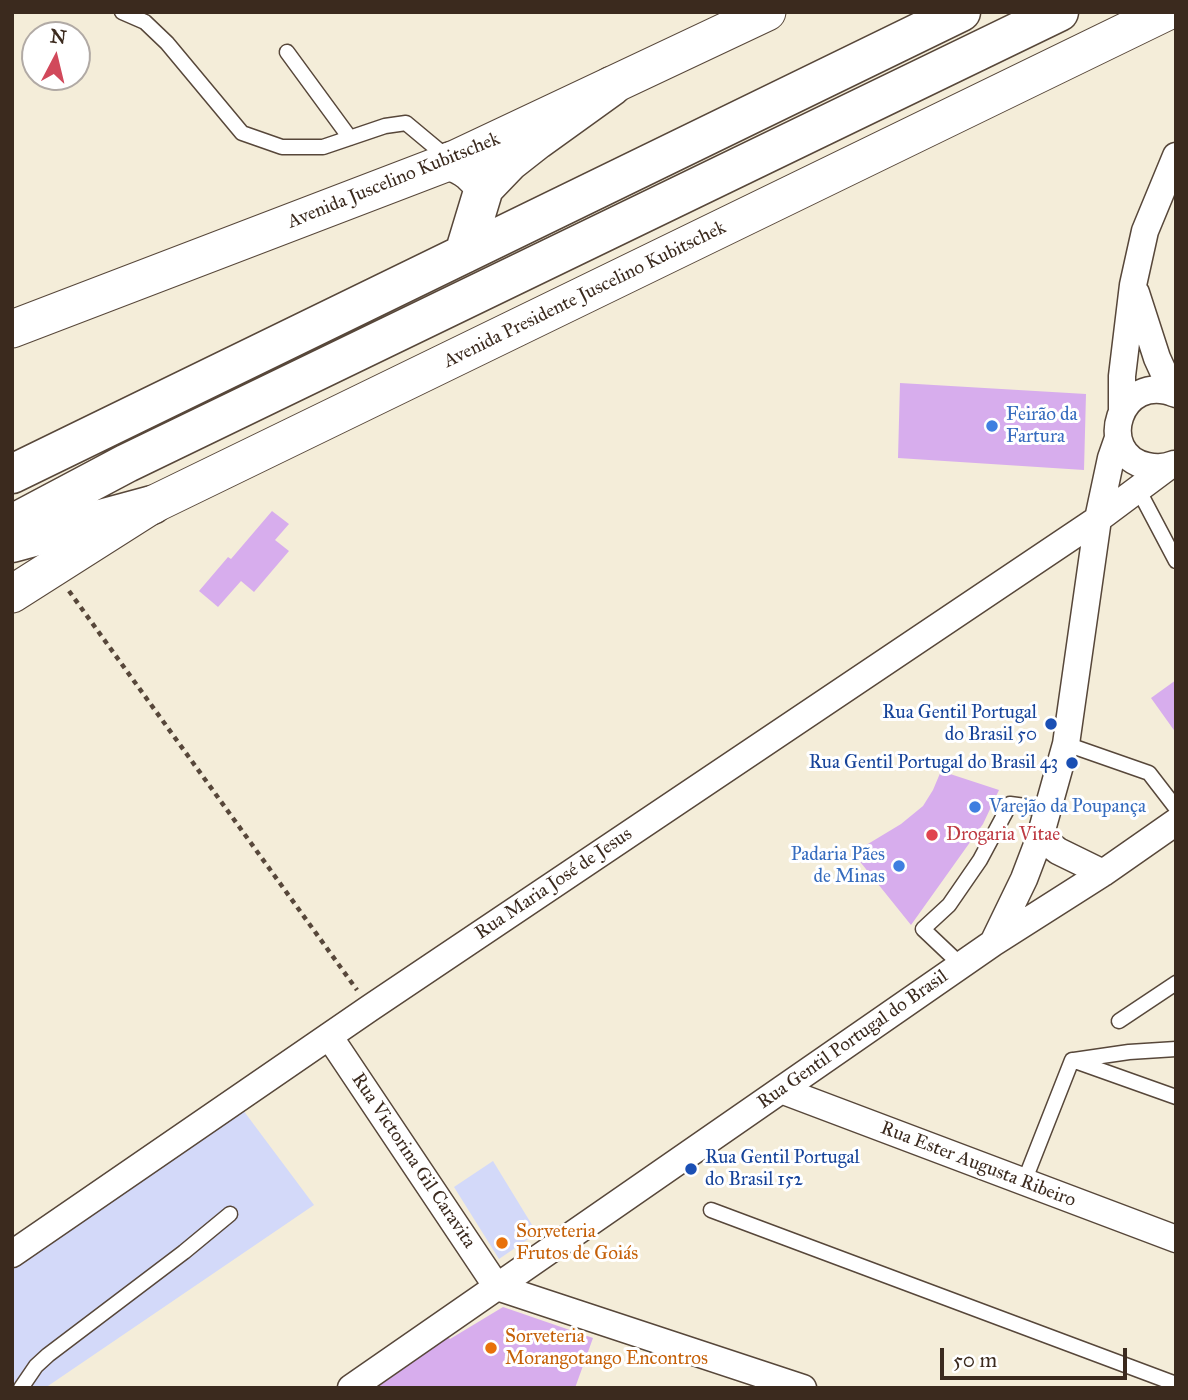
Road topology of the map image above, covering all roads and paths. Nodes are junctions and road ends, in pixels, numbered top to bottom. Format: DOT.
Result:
graph roads {
  1 [pos="122,12"];
  2 [pos="767,12"];
  3 [pos="961,12"];
  4 [pos="1059,12"];
  5 [pos="1167,12"];
  6 [pos="287,52"];
  7 [pos="612,86"];
  8 [pos="350,138"];
  9 [pos="1176,156"];
  10 [pos="451,160"];
  11 [pos="484,188"];
  12 [pos="464,254"];
  13 [pos="1133,285"];
  14 [pos="12,329"];
  15 [pos="1175,393"];
  16 [pos="1122,409"];
  17 [pos="1118,438"];
  18 [pos="1172,465"];
  19 [pos="12,474"];
  20 [pos="1138,489"];
  21 [pos="152,505"];
  22 [pos="1098,519"];
  23 [pos="12,524"];
  24 [pos="12,543"];
  25 [pos="1176,561"];
  26 [pos="52,568"];
  27 [pos="12,594"];
  28 [pos="1066,744"];
  29 [pos="1176,808"];
  30 [pos="1048,809"];
  31 [pos="1176,822"];
  32 [pos="1040,837"];
  33 [pos="1103,873"];
  34 [pos="993,943"];
  35 [pos="961,965"];
  36 [pos="1176,983"];
  37 [pos="370,1008"];
  38 [pos="1119,1021"];
  39 [pos="329,1036"];
  40 [pos="1176,1049"];
  41 [pos="1072,1060"];
  42 [pos="781,1090"];
  43 [pos="1176,1097"];
  44 [pos="1024,1182"];
  45 [pos="711,1210"];
  46 [pos="230,1214"];
  47 [pos="1176,1239"];
  48 [pos="12,1254"];
  49 [pos="497,1287"];
  50 [pos="1176,1384"];
  51 [pos="21,1388"];
  52 [pos="351,1388"];
  53 [pos="803,1388"];
  1 -- 8 [label="lane"];
  2 -- 7 [label="main road, Avenida Juscelino Kubitschek"];
  3 -- 12 [label="highway"];
  4 -- 23 [label="highway"];
  5 -- 21 [label="main road, Avenida Presidente Juscelino Kubitschek"];
  6 -- 8 [label="lane"];
  7 -- 10 [label="main road, Avenida Juscelino Kubitschek"];
  7 -- 11 [label="highway"];
  8 -- 10 [label="lane"];
  9 -- 13 [label="street"];
  10 -- 11 [label="highway"];
  10 -- 14 [label="main road, Avenida Juscelino Kubitschek"];
  11 -- 12 [label="highway"];
  12 -- 19 [label="highway"];
  13 -- 15 [label="street"];
  13 -- 16 [label="street"];
  15 -- 16 [label="street"];
  16 -- 17 [label="street, Rua Gentil Portugal do Brasil"];
  17 -- 18 [label="street"];
  17 -- 22 [label="street, Rua Gentil Portugal do Brasil"];
  18 -- 20 [label="street"];
  20 -- 22 [label="street"];
  20 -- 25 [label="lane"];
  21 -- 24 [label="highway"];
  21 -- 26 [label="main road, Avenida Presidente Juscelino Kubitschek"];
  22 -- 28 [label="street, Rua Gentil Portugal do Brasil"];
  22 -- 37 [label="street, Rua Maria José de Jesus"];
  26 -- 27 [label="main road, Avenida Presidente Juscelino Kubitschek"];
  26 -- 37 [label="path"];
  28 -- 29 [label="lane"];
  28 -- 30 [label="street, Rua Gentil Portugal do Brasil"];
  30 -- 32 [label="street, Rua Gentil Portugal do Brasil"];
  30 -- 35 [label="lane"];
  31 -- 33 [label="street"];
  32 -- 33 [label="street"];
  32 -- 34 [label="street, Rua Gentil Portugal do Brasil"];
  33 -- 34 [label="street"];
  34 -- 35 [label="street, Rua Gentil Portugal do Brasil"];
  35 -- 42 [label="street, Rua Gentil Portugal do Brasil"];
  36 -- 38 [label="lane"];
  37 -- 39 [label="street, Rua Maria José de Jesus"];
  39 -- 48 [label="street, Rua Maria José de Jesus"];
  39 -- 49 [label="street, Rua Victorina Gil Caravita"];
  40 -- 41 [label="lane"];
  41 -- 43 [label="lane"];
  41 -- 44 [label="lane"];
  42 -- 44 [label="street, Rua Ester Augusta Ribeiro"];
  42 -- 49 [label="street, Rua Gentil Portugal do Brasil"];
  44 -- 47 [label="street, Rua Ester Augusta Ribeiro"];
  45 -- 50 [label="lane"];
  46 -- 51 [label="lane"];
  49 -- 52 [label="street, Rua Gentil Portugal do Brasil"];
  49 -- 53 [label="street"];
}
